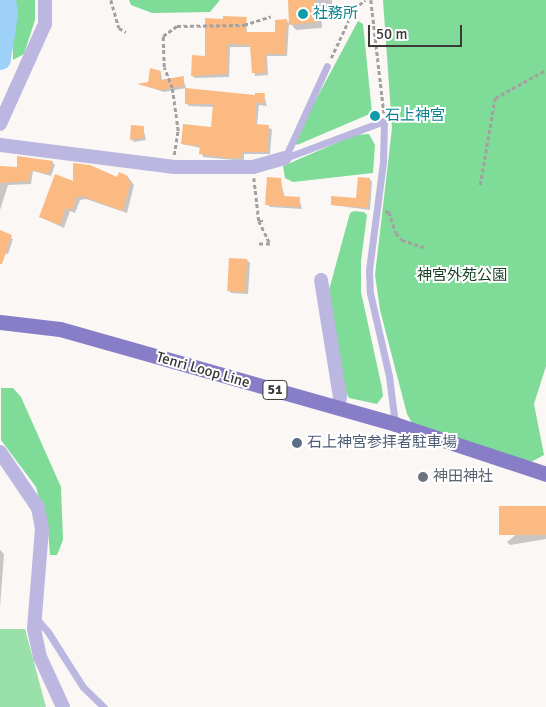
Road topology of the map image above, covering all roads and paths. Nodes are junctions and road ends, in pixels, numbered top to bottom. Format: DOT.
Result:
graph roads {
  1 [pos="45,0"];
  2 [pos="111,0"];
  3 [pos="365,0"];
  4 [pos="371,0"];
  5 [pos="271,16"];
  6 [pos="126,32"];
  7 [pos="326,66"];
  8 [pos="546,70"];
  9 [pos="384,121"];
  10 [pos="0,124"];
  11 [pos="0,145"];
  12 [pos="285,158"];
  13 [pos="175,167"];
  14 [pos="253,167"];
  15 [pos="480,185"];
  16 [pos="377,203"];
  17 [pos="259,221"];
  18 [pos="265,221"];
  19 [pos="259,244"];
  20 [pos="424,247"];
  21 [pos="321,280"];
  22 [pos="0,322"];
  23 [pos="338,408"];
  24 [pos="395,424"];
  25 [pos="0,452"];
  26 [pos="546,474"];
  27 [pos="34,622"];
  28 [pos="63,707"];
  29 [pos="104,707"];
  1 -- 10 [label="street"];
  2 -- 6 [label="path"];
  3 -- 7 [label="path"];
  4 -- 9 [label="path"];
  5 -- 13 [label="path"];
  7 -- 12 [label="lane"];
  8 -- 15 [label="path"];
  9 -- 12 [label="lane"];
  9 -- 16 [label="lane"];
  11 -- 13 [label="street"];
  12 -- 14 [label="street"];
  13 -- 14 [label="street"];
  14 -- 17 [label="path"];
  16 -- 20 [label="path"];
  16 -- 24 [label="lane"];
  17 -- 18 [label="path"];
  17 -- 19 [label="path"];
  21 -- 23 [label="street"];
  22 -- 23 [label="main road, Tenri Loop Line / 51"];
  23 -- 24 [label="main road, Tenri Loop Line / 51"];
  24 -- 26 [label="main road, Tenri Loop Line / 51"];
  25 -- 27 [label="street"];
  27 -- 28 [label="street"];
  27 -- 29 [label="lane"];
}
